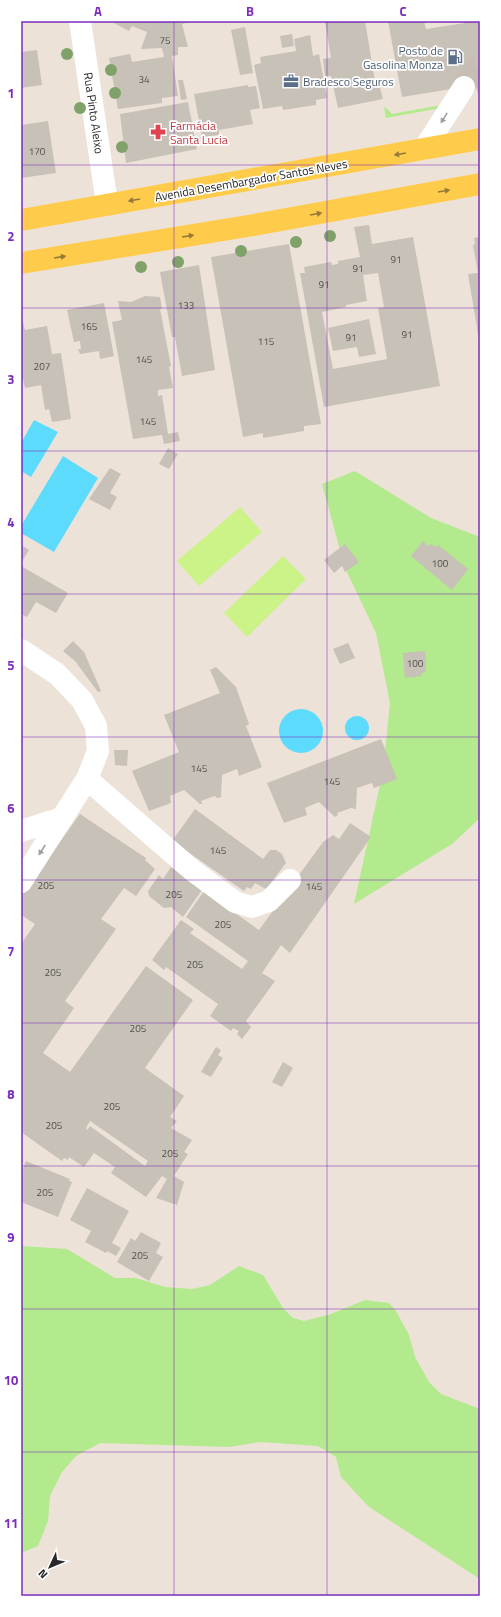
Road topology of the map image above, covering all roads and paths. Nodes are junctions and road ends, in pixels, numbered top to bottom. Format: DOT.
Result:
graph roads {
  1 [pos="80,21"];
  2 [pos="464,87"];
  3 [pos="480,139"];
  4 [pos="424,150"];
  5 [pos="480,184"];
  6 [pos="107,204"];
  7 [pos="21,220"];
  8 [pos="21,263"];
  9 [pos="21,650"];
  10 [pos="87,779"];
  11 [pos="62,818"];
  12 [pos="21,831"];
  13 [pos="290,880"];
  14 [pos="21,882"];
  1 -- 6 [label="street, Rua Pinto Aleixo"];
  2 -- 4 [label="street, one-way"];
  3 -- 4 [label="main road, Avenida Desembargador Santos Neves"];
  4 -- 6 [label="main road, Avenida Desembargador Santos Neves, one-way"];
  8 -- 5 [label="main road, one-way"];
  6 -- 7 [label="main road, Avenida Desembargador Santos Neves"];
  9 -- 10 [label="street"];
  10 -- 11 [label="street"];
  10 -- 13 [label="street"];
  11 -- 12 [label="street"];
  11 -- 14 [label="street, one-way"];
}
